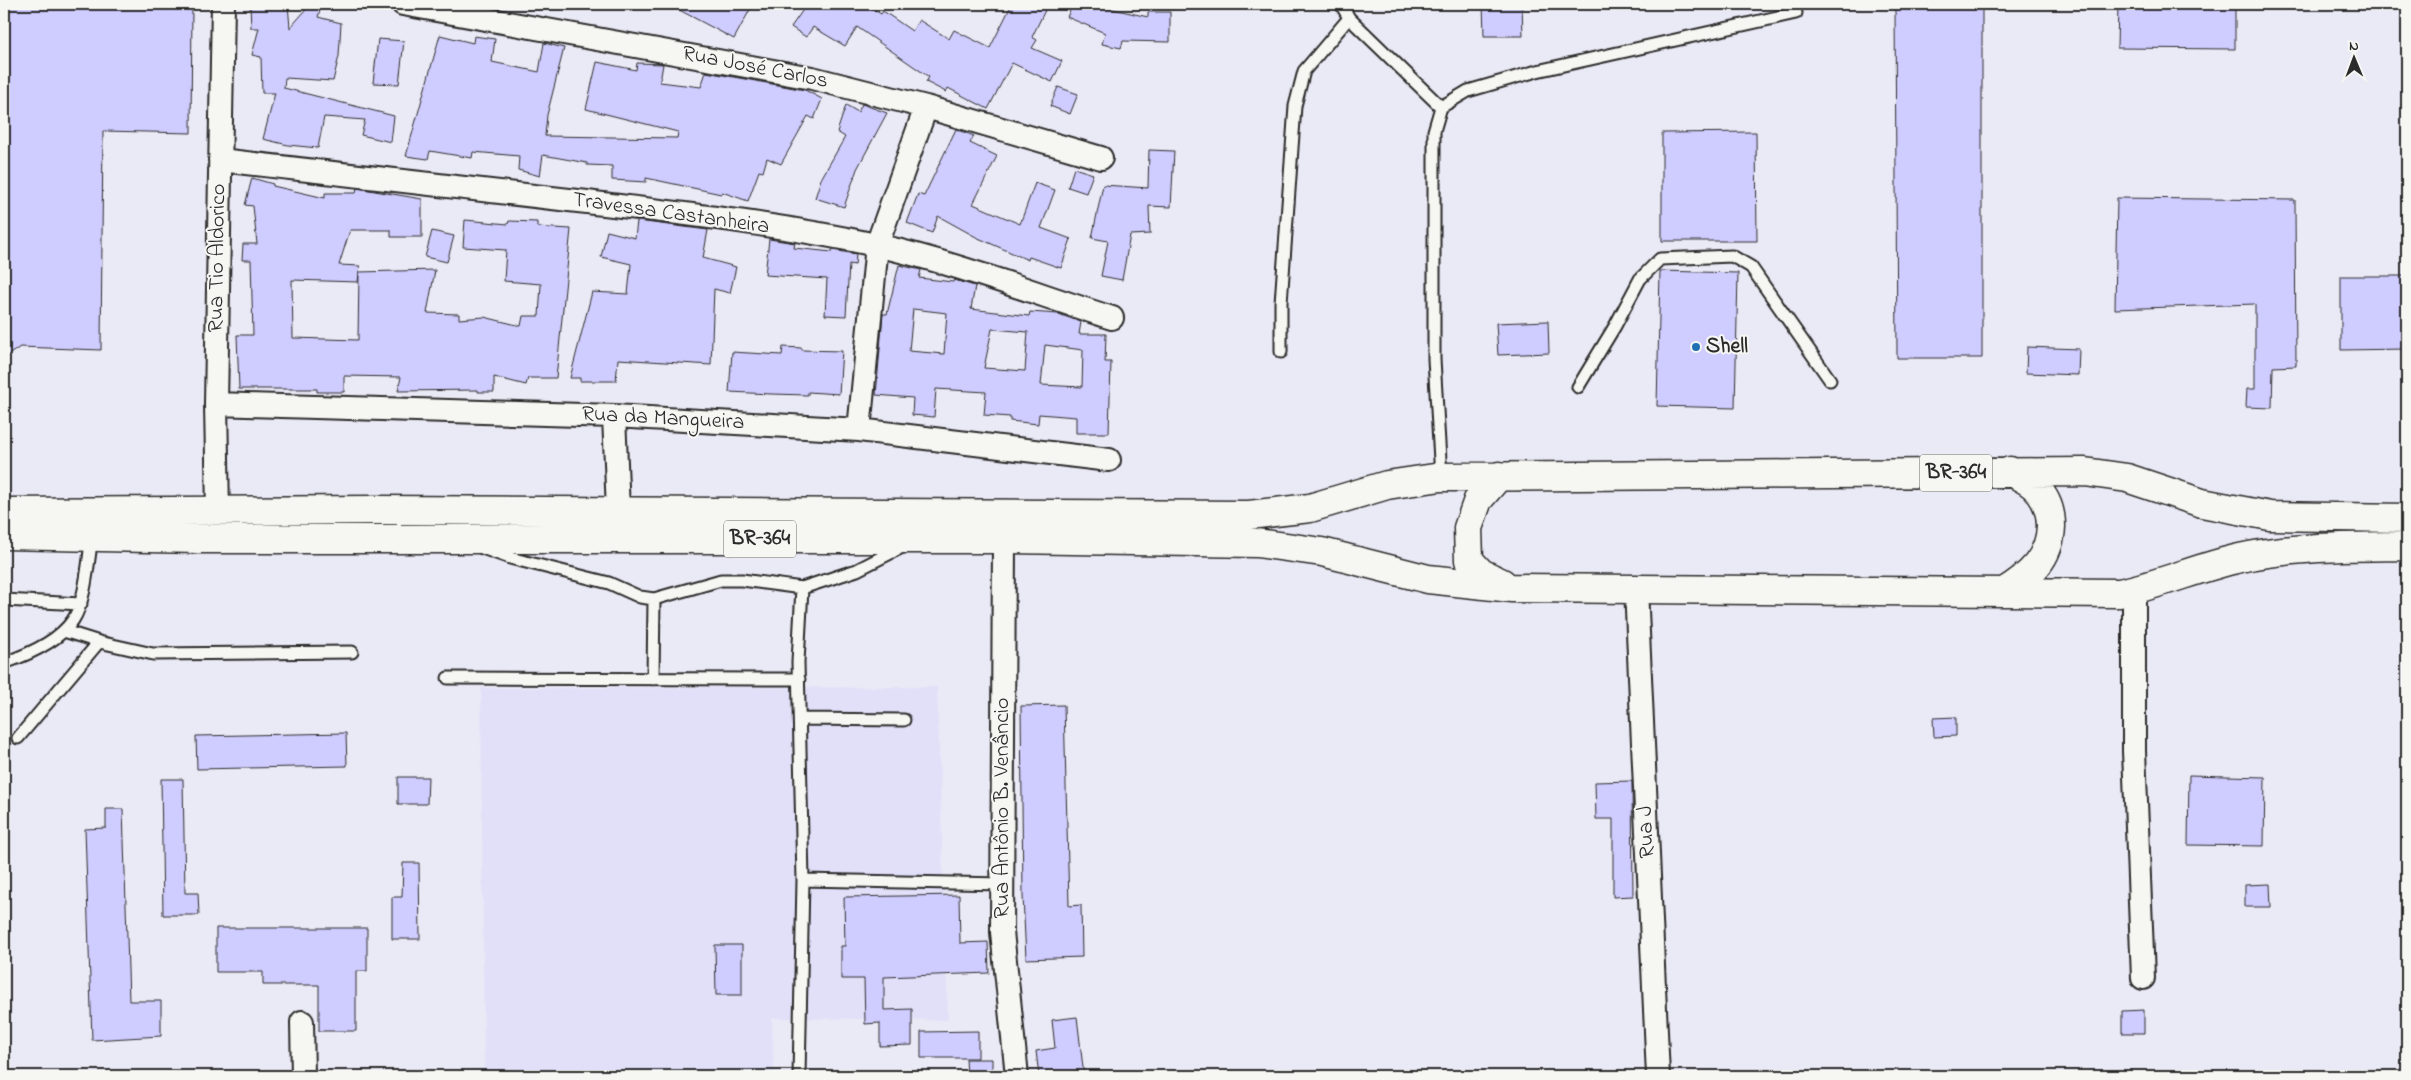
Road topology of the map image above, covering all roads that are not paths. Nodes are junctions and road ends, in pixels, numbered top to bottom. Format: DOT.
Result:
graph roads {
  1 [pos="223,4"];
  2 [pos="403,4"];
  3 [pos="1341,4"];
  4 [pos="1796,13"];
  5 [pos="1349,18"];
  6 [pos="926,107"];
  7 [pos="1441,107"];
  8 [pos="1101,158"];
  9 [pos="220,160"];
  10 [pos="877,246"];
  11 [pos="1112,318"];
  12 [pos="1281,352"];
  13 [pos="1830,380"];
  14 [pos="1578,387"];
  15 [pos="216,404"];
  16 [pos="614,416"];
  17 [pos="859,430"];
  18 [pos="1108,460"];
  19 [pos="2010,472"];
  20 [pos="1499,476"];
  21 [pos="1441,477"];
  22 [pos="618,511"];
  23 [pos="4,512"];
  24 [pos="218,512"];
  25 [pos="2407,518"];
  26 [pos="4,535"];
  27 [pos="92,537"];
  28 [pos="459,539"];
  29 [pos="918,539"];
  30 [pos="1004,539"];
  31 [pos="2407,546"];
  32 [pos="802,588"];
  33 [pos="1512,588"];
  34 [pos="1636,588"];
  35 [pos="2134,590"];
  36 [pos="2004,592"];
  37 [pos="654,599"];
  38 [pos="4,600"];
  39 [pos="81,604"];
  40 [pos="64,630"];
  41 [pos="99,642"];
  42 [pos="352,652"];
  43 [pos="4,663"];
  44 [pos="448,678"];
  45 [pos="653,679"];
  46 [pos="799,679"];
  47 [pos="800,719"];
  48 [pos="904,720"];
  49 [pos="18,738"];
  50 [pos="803,880"];
  51 [pos="1002,884"];
  52 [pos="2143,978"];
  53 [pos="302,1022"];
  54 [pos="303,1076"];
  55 [pos="799,1076"];
  56 [pos="1017,1076"];
  57 [pos="1658,1076"];
  1 -- 9 [label="street, Rua Tio Aldorico"];
  2 -- 6 [label="street, Rua José Carlos"];
  3 -- 5 [label="lane"];
  4 -- 7 [label="lane"];
  5 -- 7 [label="lane"];
  5 -- 12 [label="lane"];
  6 -- 8 [label="street, Rua José Carlos"];
  6 -- 10 [label="street"];
  7 -- 21 [label="lane"];
  9 -- 10 [label="street, Travessa Castanheira"];
  9 -- 15 [label="street, Rua Tio Aldorico"];
  10 -- 11 [label="street, Travessa Castanheira"];
  10 -- 17 [label="street"];
  13 -- 14 [label="lane"];
  15 -- 16 [label="street, Rua da Mangueira"];
  15 -- 24 [label="street, Rua Tio Aldorico"];
  16 -- 17 [label="street, Rua da Mangueira"];
  16 -- 22 [label="street"];
  17 -- 18 [label="street, Rua da Mangueira"];
  19 -- 20 [label="highway, BR-364"];
  19 -- 25 [label="highway, BR-364"];
  19 -- 36 [label="highway"];
  20 -- 21 [label="highway, BR-364"];
  20 -- 33 [label="highway"];
  21 -- 22 [label="highway, BR-364"];
  22 -- 24 [label="highway, BR-364"];
  23 -- 24 [label="highway, BR-364"];
  26 -- 27 [label="highway, BR-364"];
  27 -- 28 [label="highway, BR-364"];
  27 -- 39 [label="lane"];
  28 -- 29 [label="highway, BR-364"];
  28 -- 37 [label="lane"];
  29 -- 30 [label="highway, BR-364"];
  29 -- 32 [label="lane"];
  30 -- 33 [label="highway, BR-364"];
  30 -- 51 [label="street, Rua Antônio B. Venâncio"];
  31 -- 35 [label="highway, BR-364"];
  32 -- 37 [label="lane"];
  32 -- 46 [label="lane"];
  33 -- 34 [label="highway, BR-364"];
  34 -- 36 [label="highway, BR-364"];
  34 -- 57 [label="street, Rua J"];
  35 -- 36 [label="highway, BR-364"];
  35 -- 52 [label="street"];
  37 -- 45 [label="lane"];
  38 -- 39 [label="lane"];
  39 -- 40 [label="lane"];
  40 -- 41 [label="lane"];
  40 -- 43 [label="lane"];
  41 -- 42 [label="lane"];
  41 -- 49 [label="lane"];
  44 -- 45 [label="lane"];
  45 -- 46 [label="lane"];
  46 -- 47 [label="lane"];
  47 -- 48 [label="lane"];
  47 -- 50 [label="lane"];
  50 -- 51 [label="lane"];
  50 -- 55 [label="lane"];
  51 -- 56 [label="street, Rua Antônio B. Venâncio"];
  53 -- 54 [label="street"];
}
